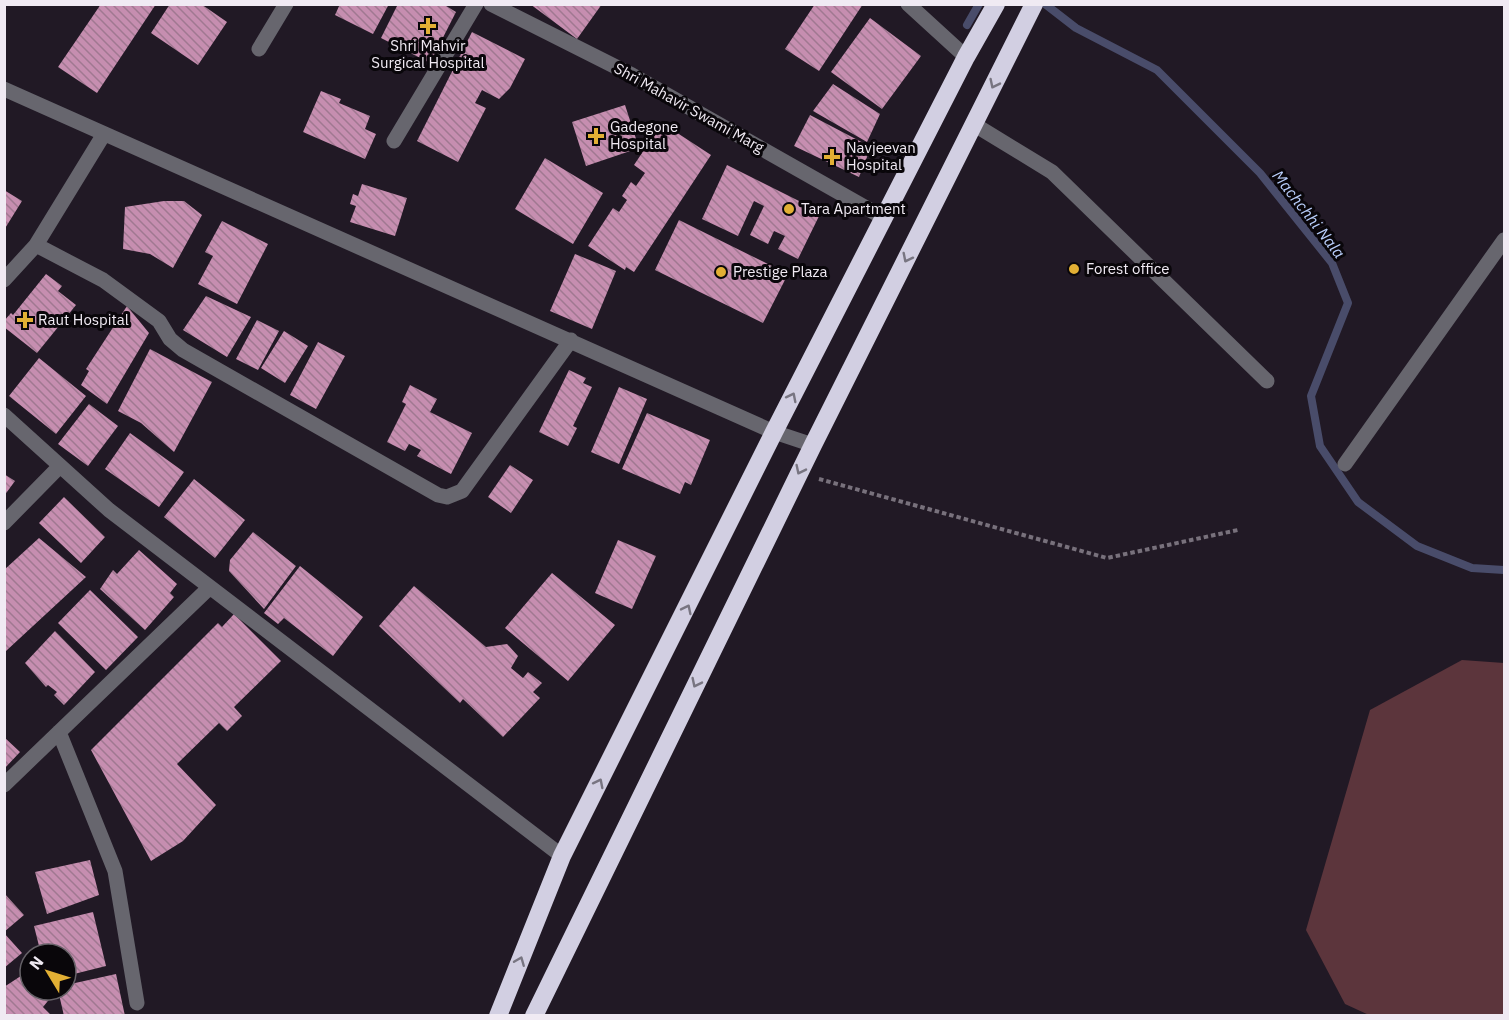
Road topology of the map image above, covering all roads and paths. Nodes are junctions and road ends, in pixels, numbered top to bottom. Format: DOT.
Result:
graph roads {
  1 [pos="286,4"];
  2 [pos="476,4"];
  3 [pos="908,4"];
  4 [pos="1034,4"];
  5 [pos="494,5"];
  6 [pos="993,10"];
  7 [pos="259,48"];
  8 [pos="966,57"];
  9 [pos="4,89"];
  10 [pos="975,125"];
  11 [pos="104,134"];
  12 [pos="394,141"];
  13 [pos="884,218"];
  14 [pos="1504,240"];
  15 [pos="36,244"];
  16 [pos="4,280"];
  17 [pos="571,340"];
  18 [pos="1267,381"];
  19 [pos="4,415"];
  20 [pos="774,432"];
  21 [pos="813,445"];
  22 [pos="1345,464"];
  23 [pos="60,466"];
  24 [pos="798,474"];
  25 [pos="4,523"];
  26 [pos="1238,530"];
  27 [pos="210,587"];
  28 [pos="59,732"];
  29 [pos="4,785"];
  30 [pos="562,856"];
  31 [pos="137,1003"];
  32 [pos="498,1016"];
  33 [pos="534,1016"];
  1 -- 7 [label="street"];
  2 -- 12 [label="street"];
  3 -- 8 [label="street"];
  4 -- 10 [label="highway, one-way"];
  5 -- 13 [label="street, Shri Mahavir Swami Marg"];
  6 -- 8 [label="highway"];
  8 -- 13 [label="highway"];
  9 -- 11 [label="street"];
  10 -- 18 [label="street"];
  10 -- 21 [label="highway, one-way"];
  11 -- 15 [label="street"];
  11 -- 17 [label="street"];
  20 -- 13 [label="highway, one-way"];
  14 -- 22 [label="street"];
  15 -- 16 [label="street"];
  15 -- 17 [label="street"];
  17 -- 20 [label="street"];
  19 -- 23 [label="street"];
  20 -- 21 [label="street"];
  30 -- 20 [label="highway, one-way"];
  21 -- 24 [label="highway, one-way"];
  23 -- 25 [label="street"];
  23 -- 27 [label="street"];
  24 -- 26 [label="path"];
  24 -- 33 [label="highway, one-way"];
  27 -- 28 [label="street"];
  27 -- 30 [label="street"];
  28 -- 29 [label="street"];
  28 -- 31 [label="street"];
  32 -- 30 [label="highway, one-way"];
}
